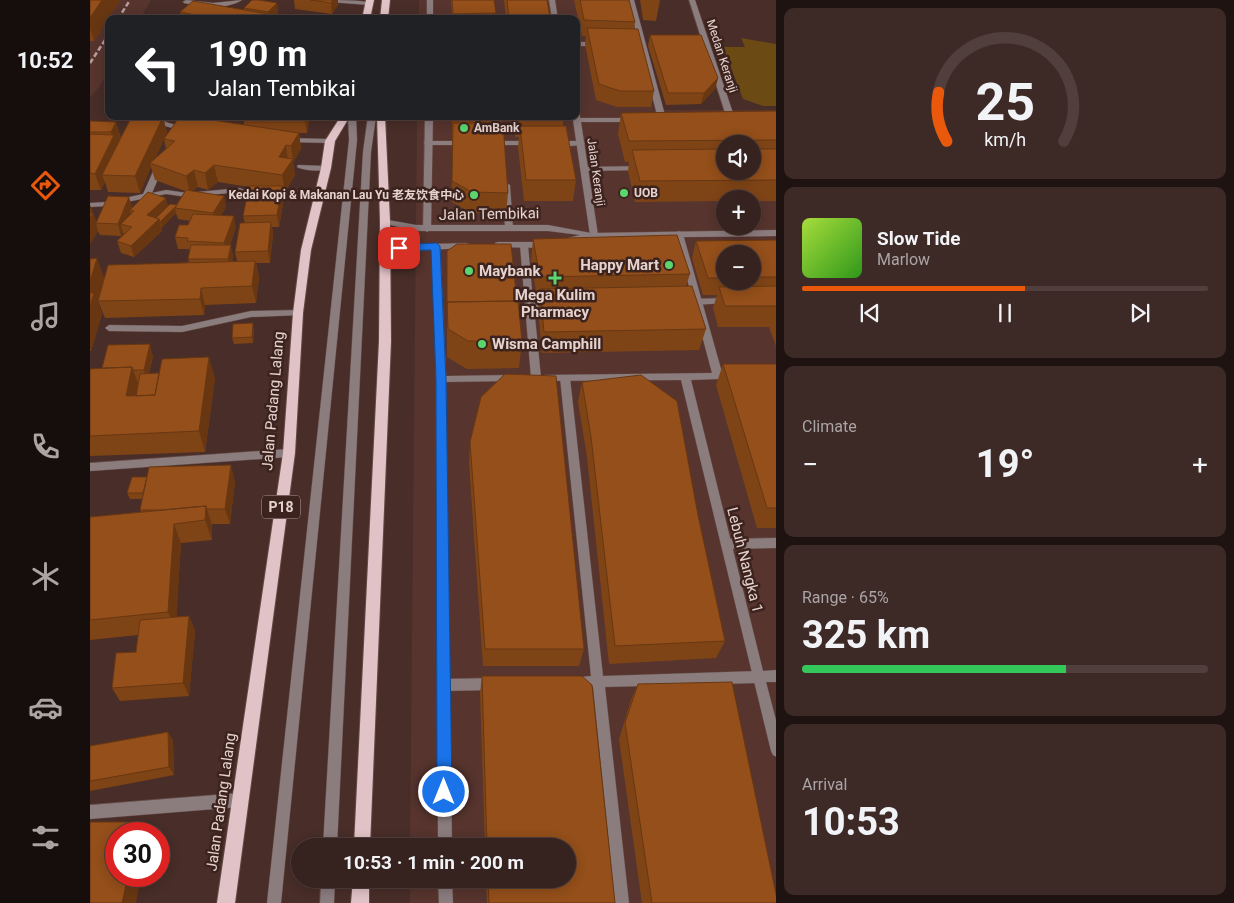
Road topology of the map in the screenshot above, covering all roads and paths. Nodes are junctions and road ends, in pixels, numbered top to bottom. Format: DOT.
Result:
graph roads {
  1 [pos="239,0"];
  2 [pos="330,0"];
  3 [pos="386,0"];
  4 [pos="430,0"];
  5 [pos="552,0"];
  6 [pos="631,0"];
  7 [pos="691,0"];
  8 [pos="186,2"];
  9 [pos="369,2"];
  10 [pos="367,15"];
  11 [pos="384,15"];
  12 [pos="430,15"];
  13 [pos="555,15"];
  14 [pos="580,44"];
  15 [pos="604,44"];
  16 [pos="633,44"];
  17 [pos="642,44"];
  18 [pos="651,44"];
  19 [pos="697,44"];
  20 [pos="706,44"];
  21 [pos="580,116"];
  22 [pos="721,119"];
  23 [pos="731,119"];
  24 [pos="740,119"];
  25 [pos="156,120"];
  26 [pos="343,120"];
  27 [pos="352,120"];
  28 [pos="371,120"];
  29 [pos="381,120"];
  30 [pos="429,120"];
  31 [pos="578,120"];
  32 [pos="643,120"];
  33 [pos="652,120"];
  34 [pos="662,120"];
  35 [pos="671,120"];
  36 [pos="176,127"];
  37 [pos="192,128"];
  38 [pos="503,134"];
  39 [pos="173,135"];
  40 [pos="276,139"];
  41 [pos="330,141"];
  42 [pos="428,143"];
  43 [pos="475,143"];
  44 [pos="485,143"];
  45 [pos="503,143"];
  46 [pos="542,143"];
  47 [pos="552,143"];
  48 [pos="581,143"];
  49 [pos="504,152"];
  50 [pos="162,161"];
  51 [pos="301,167"];
  52 [pos="326,168"];
  53 [pos="650,168"];
  54 [pos="584,169"];
  55 [pos="506,180"];
  56 [pos="240,190"];
  57 [pos="147,195"];
  58 [pos="90,205"];
  59 [pos="385,221"];
  60 [pos="509,228"];
  61 [pos="427,229"];
  62 [pos="776,233"];
  63 [pos="678,234"];
  64 [pos="594,235"];
  65 [pos="524,245"];
  66 [pos="436,246"];
  67 [pos="475,246"];
  68 [pos="484,246"];
  69 [pos="385,261"];
  70 [pos="737,301"];
  71 [pos="677,302"];
  72 [pos="697,302"];
  73 [pos="559,303"];
  74 [pos="529,304"];
  75 [pos="298,313"];
  76 [pos="109,328"];
  77 [pos="685,376"];
  78 [pos="536,378"];
  79 [pos="565,378"];
  80 [pos="441,379"];
  81 [pos="289,453"];
  82 [pos="90,467"];
  83 [pos="776,543"];
  84 [pos="726,544"];
  85 [pos="776,676"];
  86 [pos="758,677"];
  87 [pos="597,681"];
  88 [pos="559,682"];
  89 [pos="501,684"];
  90 [pos="444,685"];
  91 [pos="776,752"];
  92 [pos="240,800"];
  93 [pos="90,812"];
  94 [pos="330,838"];
  95 [pos="362,838"];
  96 [pos="445,838"];
  97 [pos="328,888"];
  98 [pos="361,888"];
  99 [pos="445,888"];
  100 [pos="226,903"];
  101 [pos="274,903"];
  102 [pos="327,903"];
  103 [pos="360,903"];
  104 [pos="446,903"];
  105 [pos="622,903"];
  1 -- 8 [label="street"];
  2 -- 9 [label="street"];
  3 -- 11 [label="main road"];
  4 -- 12 [label="street"];
  5 -- 13 [label="street"];
  6 -- 17 [label="street"];
  7 -- 20 [label="street, Medan Keranji"];
  9 -- 10 [label="main road"];
  14 -- 15 [label="street"];
  16 -- 17 [label="street"];
  17 -- 18 [label="street"];
  17 -- 34 [label="street"];
  19 -- 20 [label="street"];
  20 -- 23 [label="street, Medan Keranji"];
  21 -- 32 [label="street"];
  22 -- 23 [label="street"];
  23 -- 24 [label="street"];
  25 -- 36 [label="street"];
  26 -- 41 [label="main road, Jalan Padang Lalang / P18"];
  27 -- 101 [label="street"];
  28 -- 94 [label="street"];
  29 -- 59 [label="main road"];
  30 -- 42 [label="street"];
  31 -- 48 [label="street, Jalan Keranji"];
  33 -- 34 [label="street"];
  34 -- 35 [label="street"];
  36 -- 37 [label="street"];
  36 -- 39 [label="street"];
  38 -- 45 [label="street"];
  40 -- 41 [label="street"];
  41 -- 52 [label="main road, Jalan Padang Lalang / P18"];
  42 -- 43 [label="street"];
  42 -- 61 [label="street"];
  44 -- 45 [label="street"];
  45 -- 46 [label="street"];
  45 -- 49 [label="street"];
  47 -- 48 [label="street"];
  48 -- 54 [label="street, Jalan Keranji"];
  50 -- 57 [label="street"];
  51 -- 52 [label="street"];
  52 -- 75 [label="main road, Jalan Padang Lalang / P18"];
  53 -- 54 [label="street"];
  54 -- 64 [label="street, Jalan Keranji"];
  55 -- 60 [label="street"];
  56 -- 57 [label="street"];
  57 -- 58 [label="street"];
  59 -- 61 [label="street, Jalan Tembikai"];
  59 -- 69 [label="main road"];
  60 -- 61 [label="street, Jalan Tembikai"];
  60 -- 64 [label="street, Jalan Tembikai"];
  62 -- 63 [label="street, Jalan Tembikai"];
  63 -- 64 [label="street, Jalan Tembikai"];
  63 -- 72 [label="street"];
  64 -- 65 [label="street, Jalan Tembikai"];
  65 -- 68 [label="street, Jalan Tembikai"];
  65 -- 74 [label="street"];
  66 -- 67 [label="street, Jalan Tembikai"];
  66 -- 69 [label="street, Jalan Tembikai"];
  66 -- 80 [label="street"];
  69 -- 95 [label="main road"];
  70 -- 72 [label="street"];
  71 -- 72 [label="street"];
  72 -- 77 [label="street"];
  73 -- 74 [label="street"];
  74 -- 78 [label="street"];
  75 -- 76 [label="street"];
  75 -- 81 [label="main road, Jalan Padang Lalang / P18"];
  77 -- 79 [label="street"];
  77 -- 84 [label="street, Lebuh Nangka 1"];
  78 -- 79 [label="street"];
  78 -- 80 [label="street"];
  79 -- 87 [label="street"];
  80 -- 90 [label="street"];
  81 -- 82 [label="street"];
  81 -- 92 [label="main road, Jalan Padang Lalang / P18"];
  83 -- 84 [label="street"];
  84 -- 86 [label="street, Lebuh Nangka 1"];
  85 -- 86 [label="street"];
  86 -- 87 [label="street"];
  86 -- 91 [label="street, Lebuh Nangka 1"];
  87 -- 88 [label="street"];
  87 -- 105 [label="street"];
  89 -- 90 [label="street"];
  90 -- 96 [label="street"];
  92 -- 93 [label="street"];
  92 -- 100 [label="main road, Jalan Padang Lalang / P18"];
  97 -- 102 [label="street"];
  98 -- 103 [label="main road"];
  99 -- 104 [label="street"];
}
